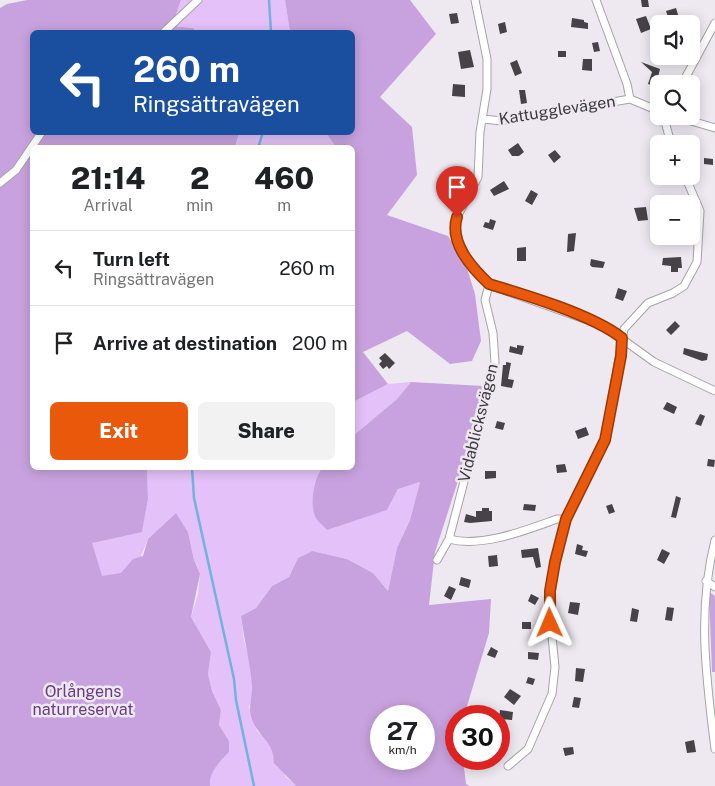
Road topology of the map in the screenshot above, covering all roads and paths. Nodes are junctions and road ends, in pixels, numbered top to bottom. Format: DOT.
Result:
graph roads {
  1 [pos="198,0"];
  2 [pos="475,0"];
  3 [pos="596,0"];
  4 [pos="715,23"];
  5 [pos="166,30"];
  6 [pos="687,75"];
  7 [pos="630,99"];
  8 [pos="650,107"];
  9 [pos="483,119"];
  10 [pos="700,124"];
  11 [pos="715,128"];
  12 [pos="30,150"];
  13 [pos="0,183"];
  14 [pos="689,185"];
  15 [pos="489,284"];
  16 [pos="622,338"];
  17 [pos="715,391"];
  18 [pos="566,519"];
  19 [pos="449,539"];
  20 [pos="715,540"];
  21 [pos="437,560"];
  22 [pos="706,581"];
  23 [pos="715,587"];
  24 [pos="715,749"];
  25 [pos="510,764"];
  1 -- 5 [label="street"];
  2 -- 9 [label="street"];
  3 -- 7 [label="street"];
  4 -- 6 [label="street"];
  7 -- 8 [label="street, Kattugglevägen"];
  7 -- 9 [label="street, Kattugglevägen"];
  9 -- 15 [label="street"];
  10 -- 11 [label="street"];
  12 -- 13 [label="street"];
  14 -- 16 [label="street"];
  15 -- 16 [label="street"];
  15 -- 19 [label="street, Vidablicksvägen"];
  16 -- 17 [label="street"];
  16 -- 18 [label="street"];
  18 -- 19 [label="street"];
  18 -- 25 [label="street"];
  19 -- 21 [label="street, Vidablicksvägen"];
  20 -- 22 [label="street"];
  22 -- 23 [label="street"];
  22 -- 24 [label="street"];
}
